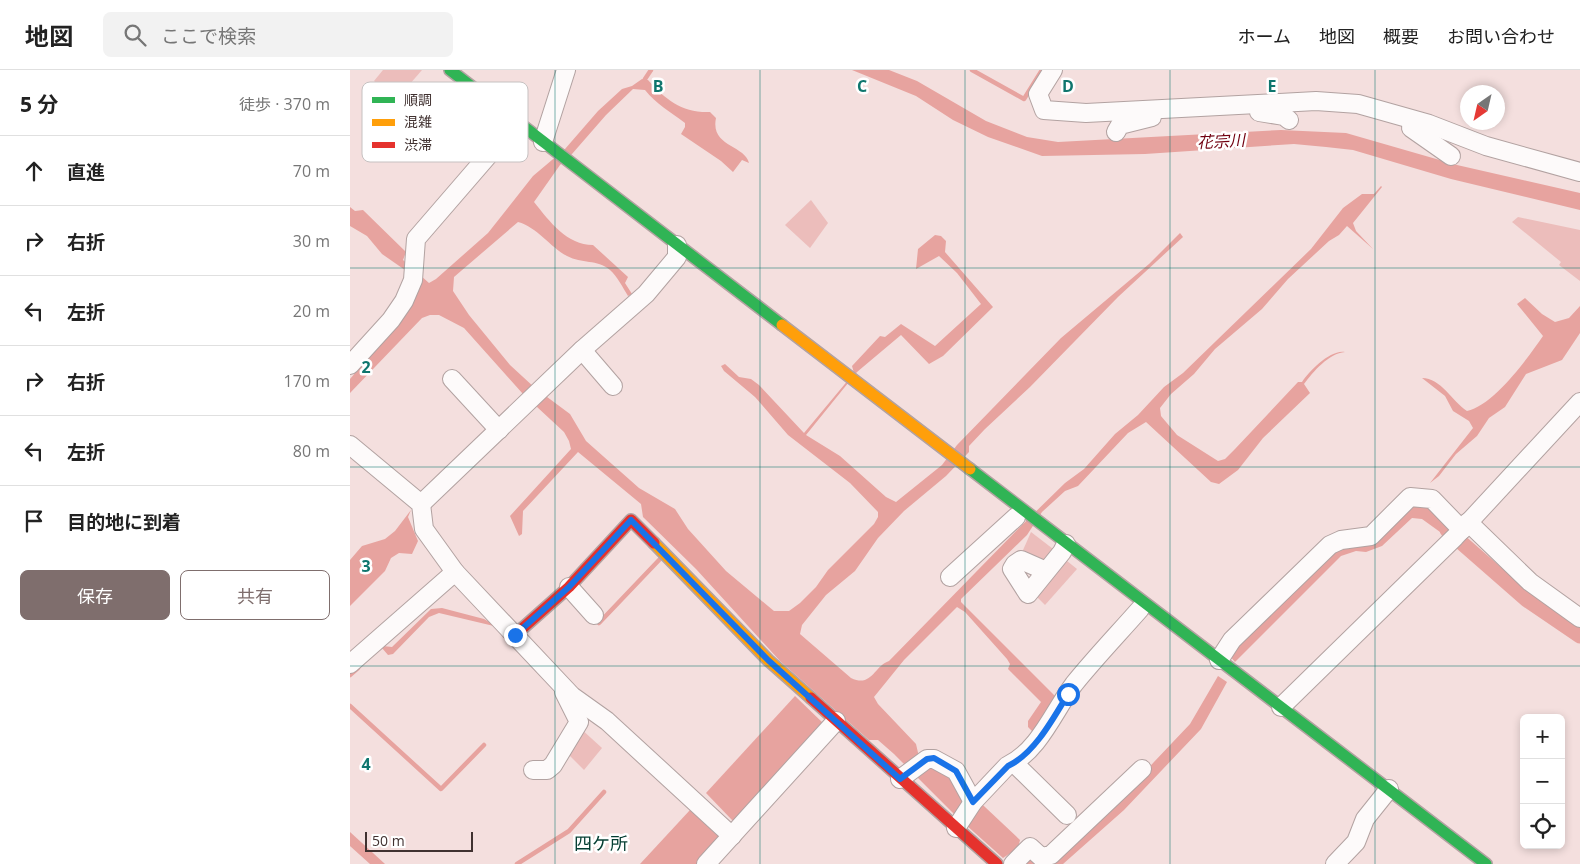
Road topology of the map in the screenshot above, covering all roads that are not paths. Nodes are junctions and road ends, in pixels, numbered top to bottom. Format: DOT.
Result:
graph roads {
  1 [pos="450,70"];
  2 [pos="566,70"];
  3 [pos="1052,70"];
  4 [pos="465,82"];
  5 [pos="1238,105"];
  6 [pos="1158,109"];
  7 [pos="1289,120"];
  8 [pos="1411,128"];
  9 [pos="528,130"];
  10 [pos="1116,132"];
  11 [pos="543,142"];
  12 [pos="1451,156"];
  13 [pos="482,162"];
  14 [pos="1580,172"];
  15 [pos="677,244"];
  16 [pos="582,350"];
  17 [pos="350,365"];
  18 [pos="452,379"];
  19 [pos="613,386"];
  20 [pos="1580,402"];
  21 [pos="499,430"];
  22 [pos="350,446"];
  23 [pos="421,504"];
  24 [pos="1016,517"];
  25 [pos="1465,526"];
  26 [pos="1066,544"];
  27 [pos="1046,571"];
  28 [pos="455,572"];
  29 [pos="950,577"];
  30 [pos="569,587"];
  31 [pos="1140,610"];
  32 [pos="594,615"];
  33 [pos="1580,618"];
  34 [pos="515,635"];
  35 [pos="1219,660"];
  36 [pos="350,664"];
  37 [pos="560,683"];
  38 [pos="1281,707"];
  39 [pos="836,721"];
  40 [pos="1014,763"];
  41 [pos="1142,769"];
  42 [pos="533,770"];
  43 [pos="900,779"];
  44 [pos="1388,789"];
  45 [pos="973,802"];
  46 [pos="1067,815"];
  47 [pos="956,828"];
  48 [pos="732,836"];
  49 [pos="706,864"];
  50 [pos="997,864"];
  51 [pos="1014,864"];
  52 [pos="1335,864"];
  53 [pos="1486,864"];
  1 -- 4 [label="street"];
  2 -- 11 [label="street"];
  3 -- 6 [label="street"];
  5 -- 6 [label="street"];
  5 -- 7 [label="street"];
  5 -- 14 [label="street"];
  6 -- 10 [label="street"];
  8 -- 12 [label="street"];
  9 -- 11 [label="street"];
  11 -- 15 [label="street"];
  13 -- 17 [label="street"];
  15 -- 16 [label="street"];
  15 -- 26 [label="street"];
  16 -- 19 [label="street"];
  16 -- 21 [label="street"];
  18 -- 21 [label="street"];
  20 -- 25 [label="street"];
  21 -- 23 [label="street"];
  22 -- 23 [label="street"];
  23 -- 28 [label="street"];
  24 -- 29 [label="street"];
  25 -- 33 [label="street"];
  25 -- 35 [label="street"];
  25 -- 38 [label="street"];
  26 -- 27 [label="street"];
  26 -- 35 [label="street"];
  28 -- 34 [label="street"];
  28 -- 36 [label="street"];
  30 -- 32 [label="street"];
  30 -- 34 [label="street"];
  30 -- 39 [label="street"];
  31 -- 40 [label="street"];
  34 -- 37 [label="street"];
  35 -- 38 [label="street"];
  37 -- 42 [label="street"];
  37 -- 48 [label="street"];
  38 -- 44 [label="street"];
  39 -- 43 [label="street"];
  39 -- 48 [label="street"];
  40 -- 45 [label="street"];
  40 -- 46 [label="street"];
  41 -- 51 [label="street"];
  43 -- 45 [label="street"];
  43 -- 47 [label="street"];
  44 -- 52 [label="street"];
  44 -- 53 [label="street"];
  45 -- 47 [label="street"];
  47 -- 50 [label="street"];
  48 -- 49 [label="street"];
}
